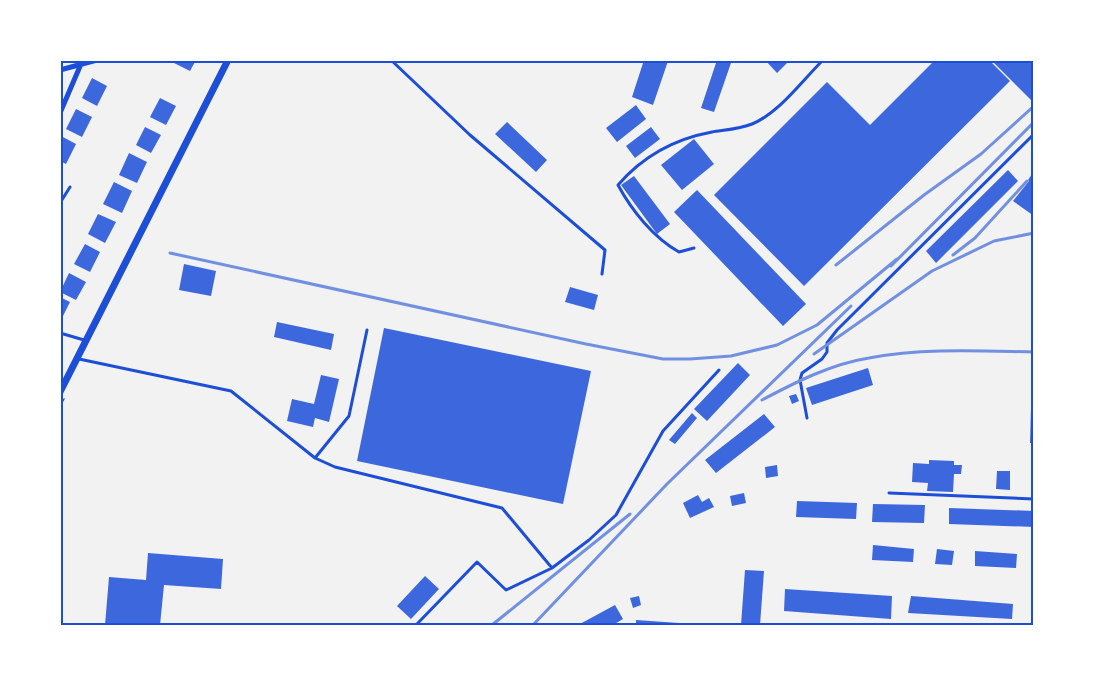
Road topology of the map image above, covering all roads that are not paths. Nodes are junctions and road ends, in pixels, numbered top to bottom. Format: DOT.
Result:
graph roads {
  1 [pos="97,60"];
  2 [pos="228,60"];
  3 [pos="391,60"];
  4 [pos="823,60"];
  5 [pos="81,62"];
  6 [pos="60,70"];
  7 [pos="60,113"];
  8 [pos="1034,134"];
  9 [pos="70,187"];
  10 [pos="60,203"];
  11 [pos="694,248"];
  12 [pos="602,274"];
  13 [pos="367,330"];
  14 [pos="60,333"];
  15 [pos="86,341"];
  16 [pos="77,358"];
  17 [pos="718,370"];
  18 [pos="60,392"];
  19 [pos="807,418"];
  20 [pos="315,458"];
  21 [pos="889,493"];
  22 [pos="1034,499"];
  23 [pos="552,568"];
  24 [pos="416,625"];
  1 -- 5 [label="street"];
  2 -- 15 [label="street"];
  3 -- 12 [label="lane"];
  4 -- 11 [label="lane"];
  5 -- 6 [label="street"];
  5 -- 7 [label="street"];
  8 -- 19 [label="lane"];
  9 -- 10 [label="lane"];
  13 -- 20 [label="lane"];
  14 -- 15 [label="lane"];
  15 -- 16 [label="street"];
  16 -- 18 [label="street"];
  16 -- 20 [label="lane"];
  17 -- 23 [label="lane"];
  20 -- 23 [label="lane"];
  21 -- 22 [label="lane"];
  23 -- 24 [label="lane"];
}
